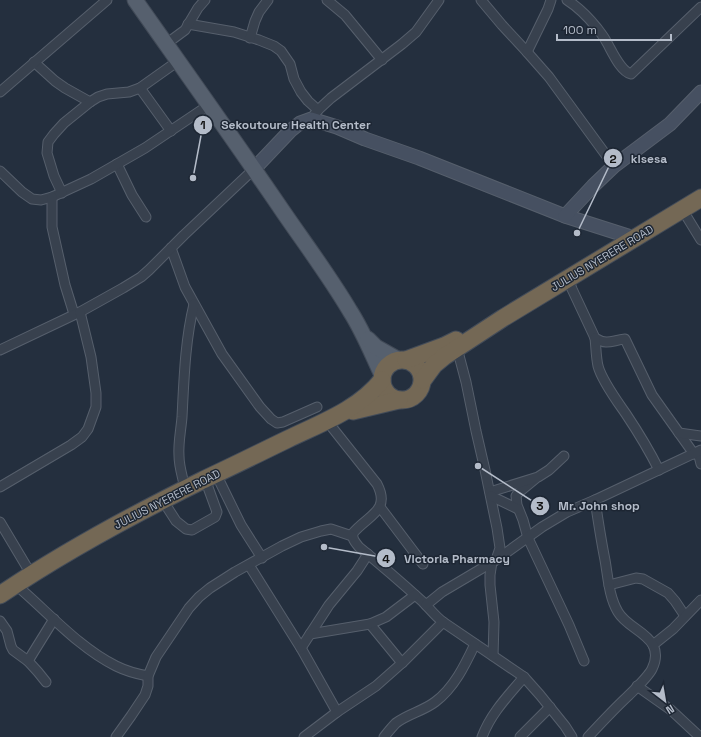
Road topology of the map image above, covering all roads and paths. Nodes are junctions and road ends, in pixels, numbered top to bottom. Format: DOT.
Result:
graph roads {
  1 [pos="106,0"];
  2 [pos="135,0"];
  3 [pos="205,0"];
  4 [pos="268,0"];
  5 [pos="327,0"];
  6 [pos="439,0"];
  7 [pos="481,0"];
  8 [pos="551,0"];
  9 [pos="567,0"];
  10 [pos="701,7"];
  11 [pos="188,24"];
  12 [pos="250,38"];
  13 [pos="166,44"];
  14 [pos="527,52"];
  15 [pos="382,60"];
  16 [pos="178,61"];
  17 [pos="34,62"];
  18 [pos="140,88"];
  19 [pos="0,92"];
  20 [pos="701,92"];
  21 [pos="90,102"];
  22 [pos="209,105"];
  23 [pos="315,114"];
  24 [pos="171,131"];
  25 [pos="117,164"];
  26 [pos="614,166"];
  27 [pos="254,169"];
  28 [pos="0,171"];
  29 [pos="62,193"];
  30 [pos="52,197"];
  31 [pos="701,198"];
  32 [pos="682,210"];
  33 [pos="565,216"];
  34 [pos="146,217"];
  35 [pos="634,238"];
  36 [pos="701,240"];
  37 [pos="171,248"];
  38 [pos="568,278"];
  39 [pos="194,304"];
  40 [pos="77,313"];
  41 [pos="503,318"];
  42 [pos="364,335"];
  43 [pos="595,338"];
  44 [pos="457,348"];
  45 [pos="0,350"];
  46 [pos="402,360"];
  47 [pos="382,378"];
  48 [pos="423,380"];
  49 [pos="399,400"];
  50 [pos="317,407"];
  51 [pos="334,417"];
  52 [pos="679,433"];
  53 [pos="701,436"];
  54 [pos="697,452"];
  55 [pos="564,456"];
  56 [pos="701,464"];
  57 [pos="659,470"];
  58 [pos="210,477"];
  59 [pos="535,479"];
  60 [pos="0,487"];
  61 [pos="185,489"];
  62 [pos="490,494"];
  63 [pos="595,500"];
  64 [pos="161,501"];
  65 [pos="380,507"];
  66 [pos="518,509"];
  67 [pos="0,522"];
  68 [pos="352,536"];
  69 [pos="528,538"];
  70 [pos="368,554"];
  71 [pos="262,558"];
  72 [pos="494,561"];
  73 [pos="423,564"];
  74 [pos="249,565"];
  75 [pos="31,574"];
  76 [pos="16,585"];
  77 [pos="609,585"];
  78 [pos="0,595"];
  79 [pos="415,596"];
  80 [pos="701,600"];
  81 [pos="426,605"];
  82 [pos="685,616"];
  83 [pos="54,619"];
  84 [pos="0,621"];
  85 [pos="443,622"];
  86 [pos="370,624"];
  87 [pos="310,634"];
  88 [pos="475,644"];
  89 [pos="653,645"];
  90 [pos="301,648"];
  91 [pos="493,656"];
  92 [pos="28,661"];
  93 [pos="584,661"];
  94 [pos="402,663"];
  95 [pos="148,676"];
  96 [pos="524,677"];
  97 [pos="46,682"];
  98 [pos="637,686"];
  99 [pos="550,708"];
  100 [pos="337,712"];
  101 [pos="119,736"];
  102 [pos="304,737"];
  103 [pos="384,737"];
  104 [pos="482,737"];
  105 [pos="520,737"];
  106 [pos="572,737"];
  107 [pos="588,737"];
  108 [pos="700,737"];
  1 -- 17 [label="street"];
  2 -- 13 [label="main road"];
  3 -- 11 [label="street"];
  4 -- 12 [label="street"];
  5 -- 15 [label="street"];
  6 -- 15 [label="street"];
  7 -- 14 [label="street"];
  8 -- 14 [label="street"];
  9 -- 10 [label="street"];
  11 -- 12 [label="street"];
  11 -- 13 [label="street"];
  12 -- 23 [label="street"];
  13 -- 16 [label="main road"];
  14 -- 26 [label="street"];
  15 -- 23 [label="street"];
  16 -- 18 [label="street"];
  16 -- 22 [label="main road"];
  17 -- 19 [label="street"];
  17 -- 21 [label="street"];
  18 -- 21 [label="street"];
  18 -- 24 [label="street"];
  20 -- 26 [label="street"];
  21 -- 29 [label="street"];
  22 -- 24 [label="street"];
  22 -- 27 [label="main road"];
  23 -- 27 [label="street"];
  23 -- 33 [label="street"];
  24 -- 25 [label="street"];
  25 -- 29 [label="street"];
  25 -- 34 [label="street"];
  26 -- 33 [label="street"];
  27 -- 37 [label="street"];
  27 -- 42 [label="main road"];
  28 -- 30 [label="street"];
  29 -- 30 [label="street"];
  30 -- 40 [label="street"];
  31 -- 32 [label="highway, JULIUS NYERERE ROAD"];
  32 -- 35 [label="highway, JULIUS NYERERE ROAD"];
  32 -- 36 [label="street"];
  33 -- 35 [label="street"];
  35 -- 38 [label="highway, JULIUS NYERERE ROAD"];
  37 -- 39 [label="street"];
  37 -- 40 [label="street"];
  38 -- 41 [label="highway, JULIUS NYERERE ROAD"];
  38 -- 43 [label="street"];
  39 -- 50 [label="street"];
  39 -- 61 [label="street"];
  40 -- 45 [label="street"];
  40 -- 60 [label="street"];
  41 -- 44 [label="highway, JULIUS NYERERE ROAD"];
  41 -- 46 [label="highway, JULIUS NYERERE ROAD"];
  42 -- 46 [label="main road"];
  42 -- 47 [label="main road"];
  43 -- 52 [label="street"];
  43 -- 57 [label="street"];
  44 -- 48 [label="highway, JULIUS NYERERE ROAD"];
  44 -- 62 [label="street"];
  46 -- 47 [label="highway, JULIUS NYERERE ROAD"];
  46 -- 48 [label="highway"];
  47 -- 49 [label="highway"];
  47 -- 51 [label="highway, JULIUS NYERERE ROAD"];
  48 -- 49 [label="highway, JULIUS NYERERE ROAD"];
  49 -- 51 [label="highway, JULIUS NYERERE ROAD"];
  51 -- 58 [label="highway, JULIUS NYERERE ROAD"];
  51 -- 65 [label="street"];
  52 -- 53 [label="street"];
  52 -- 54 [label="street"];
  54 -- 56 [label="street"];
  54 -- 57 [label="street"];
  55 -- 59 [label="street"];
  57 -- 63 [label="street"];
  58 -- 61 [label="highway, JULIUS NYERERE ROAD"];
  58 -- 64 [label="street"];
  58 -- 71 [label="street"];
  59 -- 62 [label="street"];
  59 -- 66 [label="street"];
  61 -- 64 [label="highway, JULIUS NYERERE ROAD"];
  62 -- 66 [label="street"];
  62 -- 72 [label="street"];
  63 -- 69 [label="street"];
  63 -- 77 [label="street"];
  64 -- 75 [label="highway, JULIUS NYERERE ROAD"];
  65 -- 68 [label="street"];
  65 -- 73 [label="street"];
  66 -- 69 [label="street"];
  67 -- 75 [label="street"];
  68 -- 70 [label="street"];
  68 -- 71 [label="street"];
  69 -- 72 [label="street"];
  69 -- 93 [label="street"];
  70 -- 79 [label="street"];
  70 -- 87 [label="street"];
  71 -- 74 [label="street"];
  72 -- 81 [label="street"];
  72 -- 91 [label="street"];
  74 -- 90 [label="street"];
  74 -- 95 [label="street"];
  75 -- 76 [label="highway, JULIUS NYERERE ROAD"];
  76 -- 78 [label="highway, JULIUS NYERERE ROAD"];
  76 -- 83 [label="street"];
  77 -- 82 [label="street"];
  77 -- 89 [label="street"];
  79 -- 81 [label="street"];
  79 -- 86 [label="street"];
  80 -- 82 [label="street"];
  81 -- 85 [label="street"];
  82 -- 89 [label="street"];
  83 -- 92 [label="street"];
  83 -- 95 [label="street"];
  84 -- 92 [label="street"];
  85 -- 88 [label="street"];
  85 -- 94 [label="street"];
  86 -- 87 [label="street"];
  86 -- 94 [label="street"];
  87 -- 90 [label="street"];
  88 -- 91 [label="street"];
  88 -- 103 [label="street"];
  89 -- 98 [label="street"];
  90 -- 100 [label="street"];
  91 -- 96 [label="street"];
  92 -- 97 [label="street"];
  94 -- 100 [label="street"];
  95 -- 101 [label="street"];
  96 -- 99 [label="street"];
  96 -- 104 [label="street"];
  98 -- 107 [label="street"];
  98 -- 108 [label="street"];
  99 -- 105 [label="street"];
  99 -- 106 [label="street"];
  100 -- 102 [label="street"];
}
